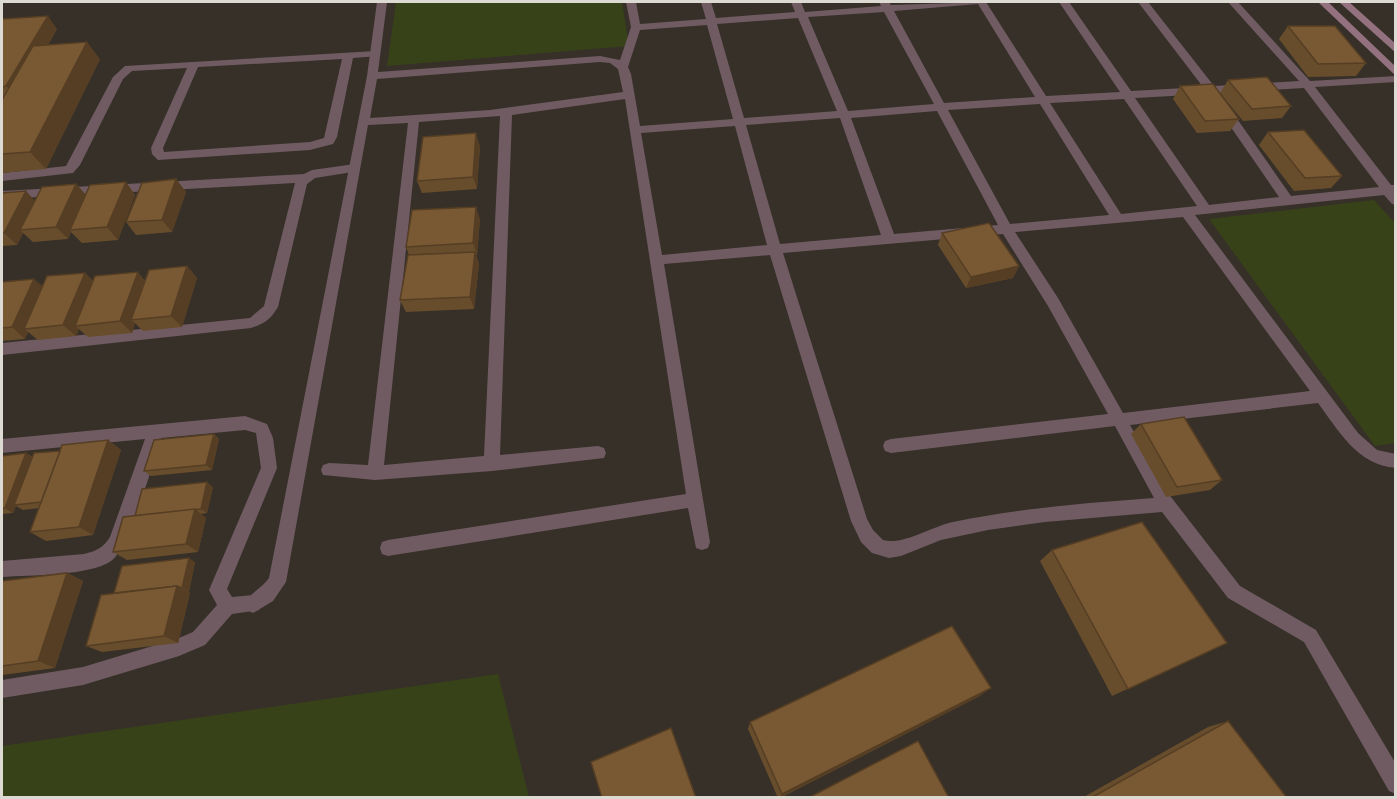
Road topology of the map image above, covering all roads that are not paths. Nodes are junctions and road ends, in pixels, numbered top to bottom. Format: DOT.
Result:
graph roads {
  1 [pos="382,2"];
  2 [pos="631,2"];
  3 [pos="706,2"];
  4 [pos="796,2"];
  5 [pos="975,2"];
  6 [pos="981,2"];
  7 [pos="1064,2"];
  8 [pos="1143,2"];
  9 [pos="1233,2"];
  10 [pos="1323,2"];
  11 [pos="1344,2"];
  12 [pos="886,5"];
  13 [pos="801,15"];
  14 [pos="712,21"];
  15 [pos="636,27"];
  16 [pos="1395,50"];
  17 [pos="375,54"];
  18 [pos="348,55"];
  19 [pos="195,63"];
  20 [pos="623,66"];
  21 [pos="1395,73"];
  22 [pos="372,76"];
  23 [pos="1395,79"];
  24 [pos="1307,84"];
  25 [pos="1211,90"];
  26 [pos="630,95"];
  27 [pos="1130,95"];
  28 [pos="1044,100"];
  29 [pos="940,108"];
  30 [pos="506,112"];
  31 [pos="843,115"];
  32 [pos="414,119"];
  33 [pos="364,122"];
  34 [pos="741,123"];
  35 [pos="636,130"];
  36 [pos="355,168"];
  37 [pos="2,177"];
  38 [pos="304,178"];
  39 [pos="1391,189"];
  40 [pos="2,195"];
  41 [pos="1288,201"];
  42 [pos="1395,201"];
  43 [pos="1206,210"];
  44 [pos="1186,213"];
  45 [pos="1118,219"];
  46 [pos="1006,228"];
  47 [pos="889,239"];
  48 [pos="775,249"];
  49 [pos="657,260"];
  50 [pos="2,349"];
  51 [pos="1323,396"];
  52 [pos="1118,420"];
  53 [pos="156,430"];
  54 [pos="2,446"];
  55 [pos="891,446"];
  56 [pos="598,453"];
  57 [pos="1395,461"];
  58 [pos="492,464"];
  59 [pos="329,470"];
  60 [pos="375,472"];
  61 [pos="695,500"];
  62 [pos="1163,500"];
  63 [pos="702,542"];
  64 [pos="388,548"];
  65 [pos="2,568"];
  66 [pos="228,606"];
  67 [pos="2,689"];
  68 [pos="1395,784"];
  1 -- 17 [label="street"];
  2 -- 15 [label="street"];
  3 -- 14 [label="street"];
  4 -- 13 [label="street"];
  5 -- 12 [label="street"];
  6 -- 28 [label="street"];
  7 -- 27 [label="street"];
  8 -- 25 [label="street"];
  9 -- 24 [label="street"];
  10 -- 21 [label="street"];
  11 -- 16 [label="street"];
  12 -- 13 [label="street"];
  12 -- 29 [label="street"];
  13 -- 14 [label="street"];
  13 -- 31 [label="street"];
  14 -- 15 [label="street"];
  14 -- 34 [label="street"];
  15 -- 20 [label="street"];
  17 -- 18 [label="street"];
  17 -- 22 [label="street"];
  18 -- 19 [label="street"];
  18 -- 19 [label="street"];
  19 -- 37 [label="street"];
  20 -- 22 [label="street"];
  20 -- 26 [label="street"];
  22 -- 33 [label="street"];
  23 -- 24 [label="street"];
  24 -- 25 [label="street"];
  24 -- 39 [label="street"];
  25 -- 27 [label="street"];
  25 -- 41 [label="street"];
  26 -- 30 [label="street"];
  26 -- 35 [label="street"];
  27 -- 28 [label="street"];
  27 -- 43 [label="street"];
  28 -- 29 [label="street"];
  28 -- 45 [label="street"];
  29 -- 31 [label="street"];
  29 -- 46 [label="street"];
  30 -- 32 [label="street"];
  30 -- 58 [label="street"];
  31 -- 34 [label="street"];
  31 -- 47 [label="street"];
  32 -- 33 [label="street"];
  32 -- 60 [label="street"];
  33 -- 36 [label="street"];
  34 -- 35 [label="street"];
  34 -- 48 [label="street"];
  35 -- 49 [label="street"];
  36 -- 38 [label="street"];
  36 -- 66 [label="street"];
  38 -- 40 [label="street"];
  38 -- 50 [label="street"];
  39 -- 41 [label="street"];
  39 -- 42 [label="street"];
  41 -- 43 [label="street"];
  43 -- 44 [label="street"];
  44 -- 45 [label="street"];
  44 -- 51 [label="street"];
  45 -- 46 [label="street"];
  46 -- 47 [label="street"];
  46 -- 52 [label="street"];
  47 -- 48 [label="street"];
  48 -- 49 [label="street"];
  48 -- 62 [label="street"];
  49 -- 61 [label="street"];
  51 -- 52 [label="street"];
  51 -- 57 [label="street"];
  52 -- 55 [label="street"];
  52 -- 62 [label="street"];
  53 -- 54 [label="street"];
  53 -- 65 [label="street"];
  53 -- 66 [label="street"];
  56 -- 58 [label="street"];
  58 -- 60 [label="street"];
  59 -- 60 [label="street"];
  61 -- 63 [label="street"];
  61 -- 64 [label="street"];
  62 -- 68 [label="street"];
  66 -- 67 [label="street"];
}
